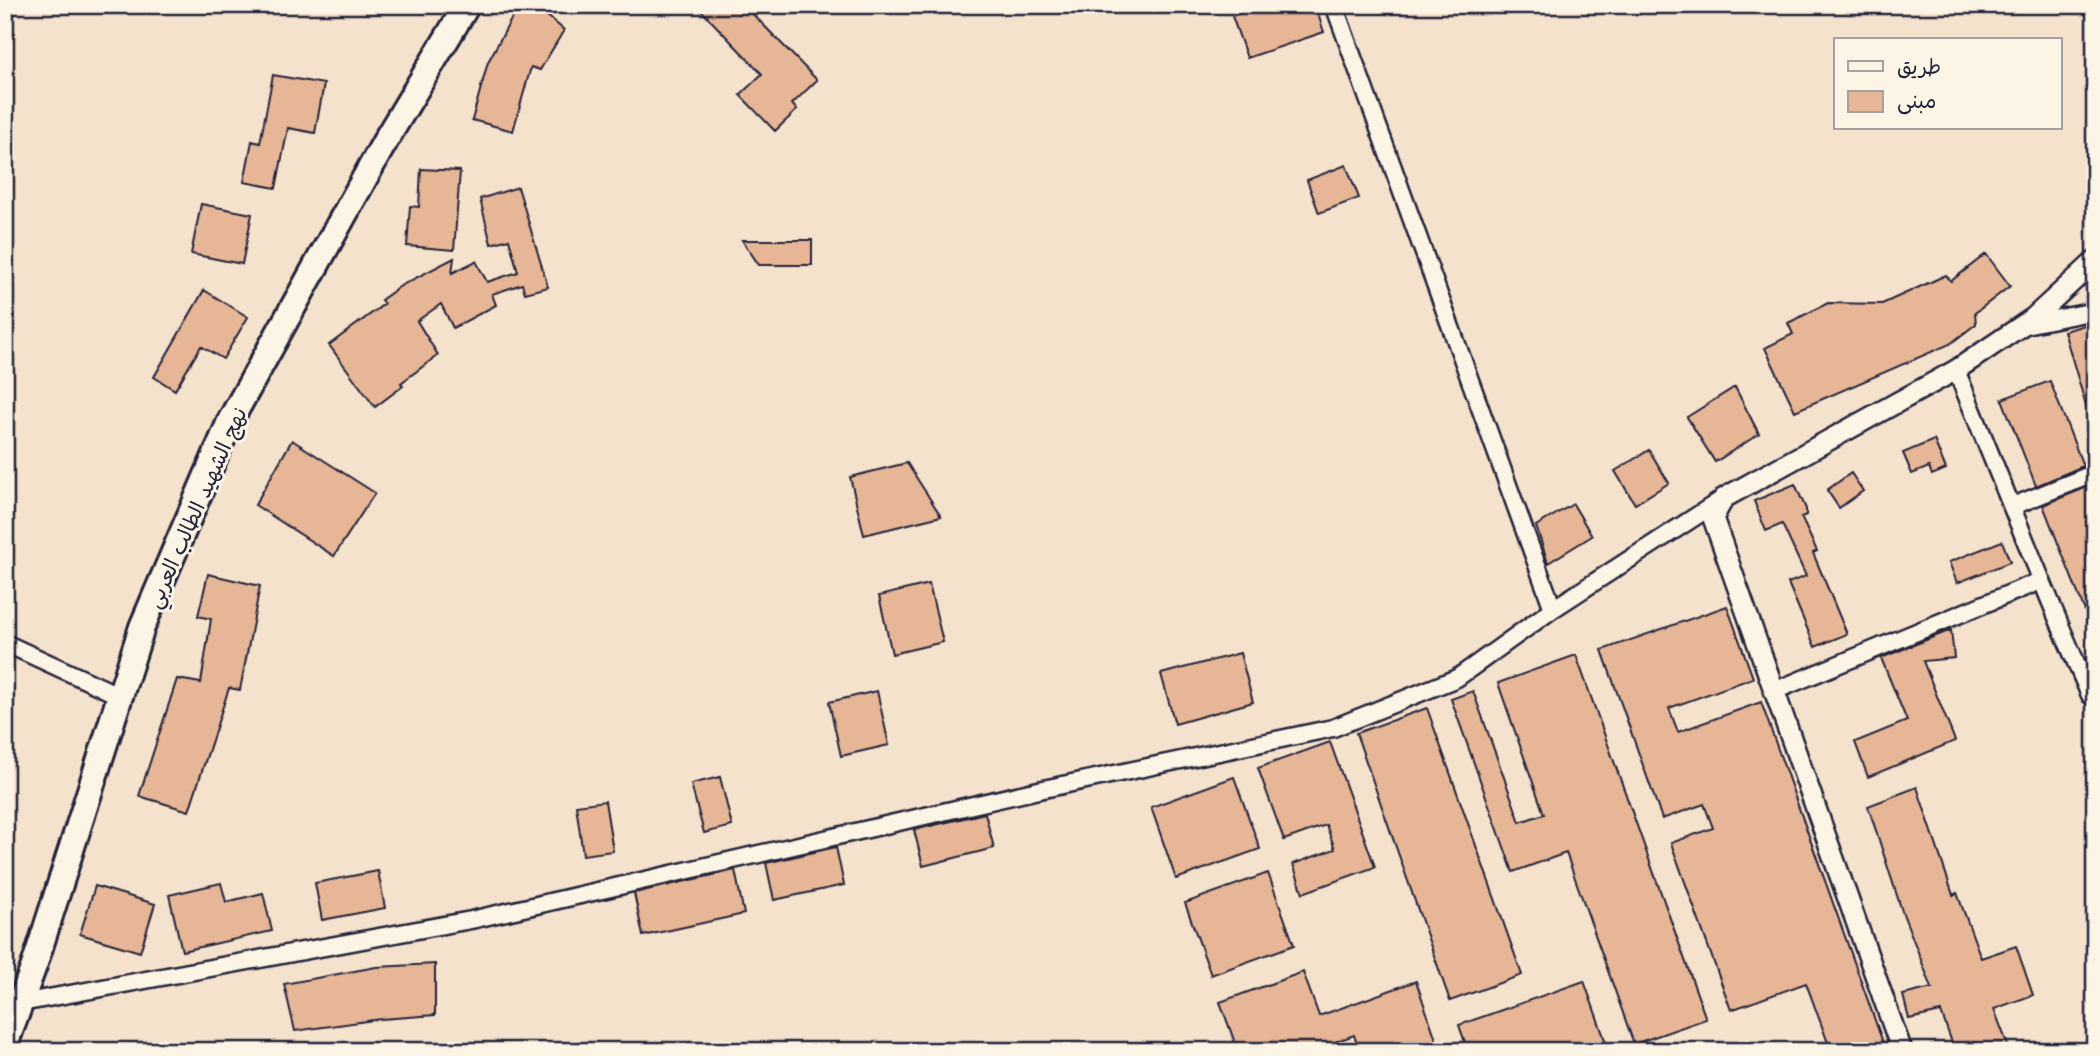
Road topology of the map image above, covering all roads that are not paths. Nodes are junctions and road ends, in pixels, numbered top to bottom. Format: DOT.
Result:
graph roads {
  1 [pos="467,5"];
  2 [pos="1334,5"];
  3 [pos="2095,261"];
  4 [pos="2095,311"];
  5 [pos="2022,326"];
  6 [pos="1956,370"];
  7 [pos="2095,473"];
  8 [pos="1724,498"];
  9 [pos="2013,506"];
  10 [pos="2040,582"];
  11 [pos="1553,609"];
  12 [pos="5,643"];
  13 [pos="1774,691"];
  14 [pos="2090,695"];
  15 [pos="120,696"];
  16 [pos="21,1003"];
  17 [pos="5,1045"];
  18 [pos="1902,1051"];
  1 -- 15 [label="main road, نهج الشهيد الطالب العربي"];
  2 -- 11 [label="street"];
  3 -- 5 [label="street"];
  4 -- 5 [label="street"];
  5 -- 6 [label="street"];
  6 -- 8 [label="street"];
  6 -- 9 [label="street"];
  7 -- 9 [label="street"];
  8 -- 11 [label="street"];
  8 -- 13 [label="street"];
  9 -- 10 [label="street"];
  10 -- 13 [label="street"];
  10 -- 14 [label="street"];
  11 -- 16 [label="street"];
  12 -- 15 [label="street"];
  13 -- 18 [label="street"];
  15 -- 16 [label="main road, نهج الشهيد الطالب العربي"];
  16 -- 17 [label="main road, نهج الشهيد الطالب العربي"];
}
